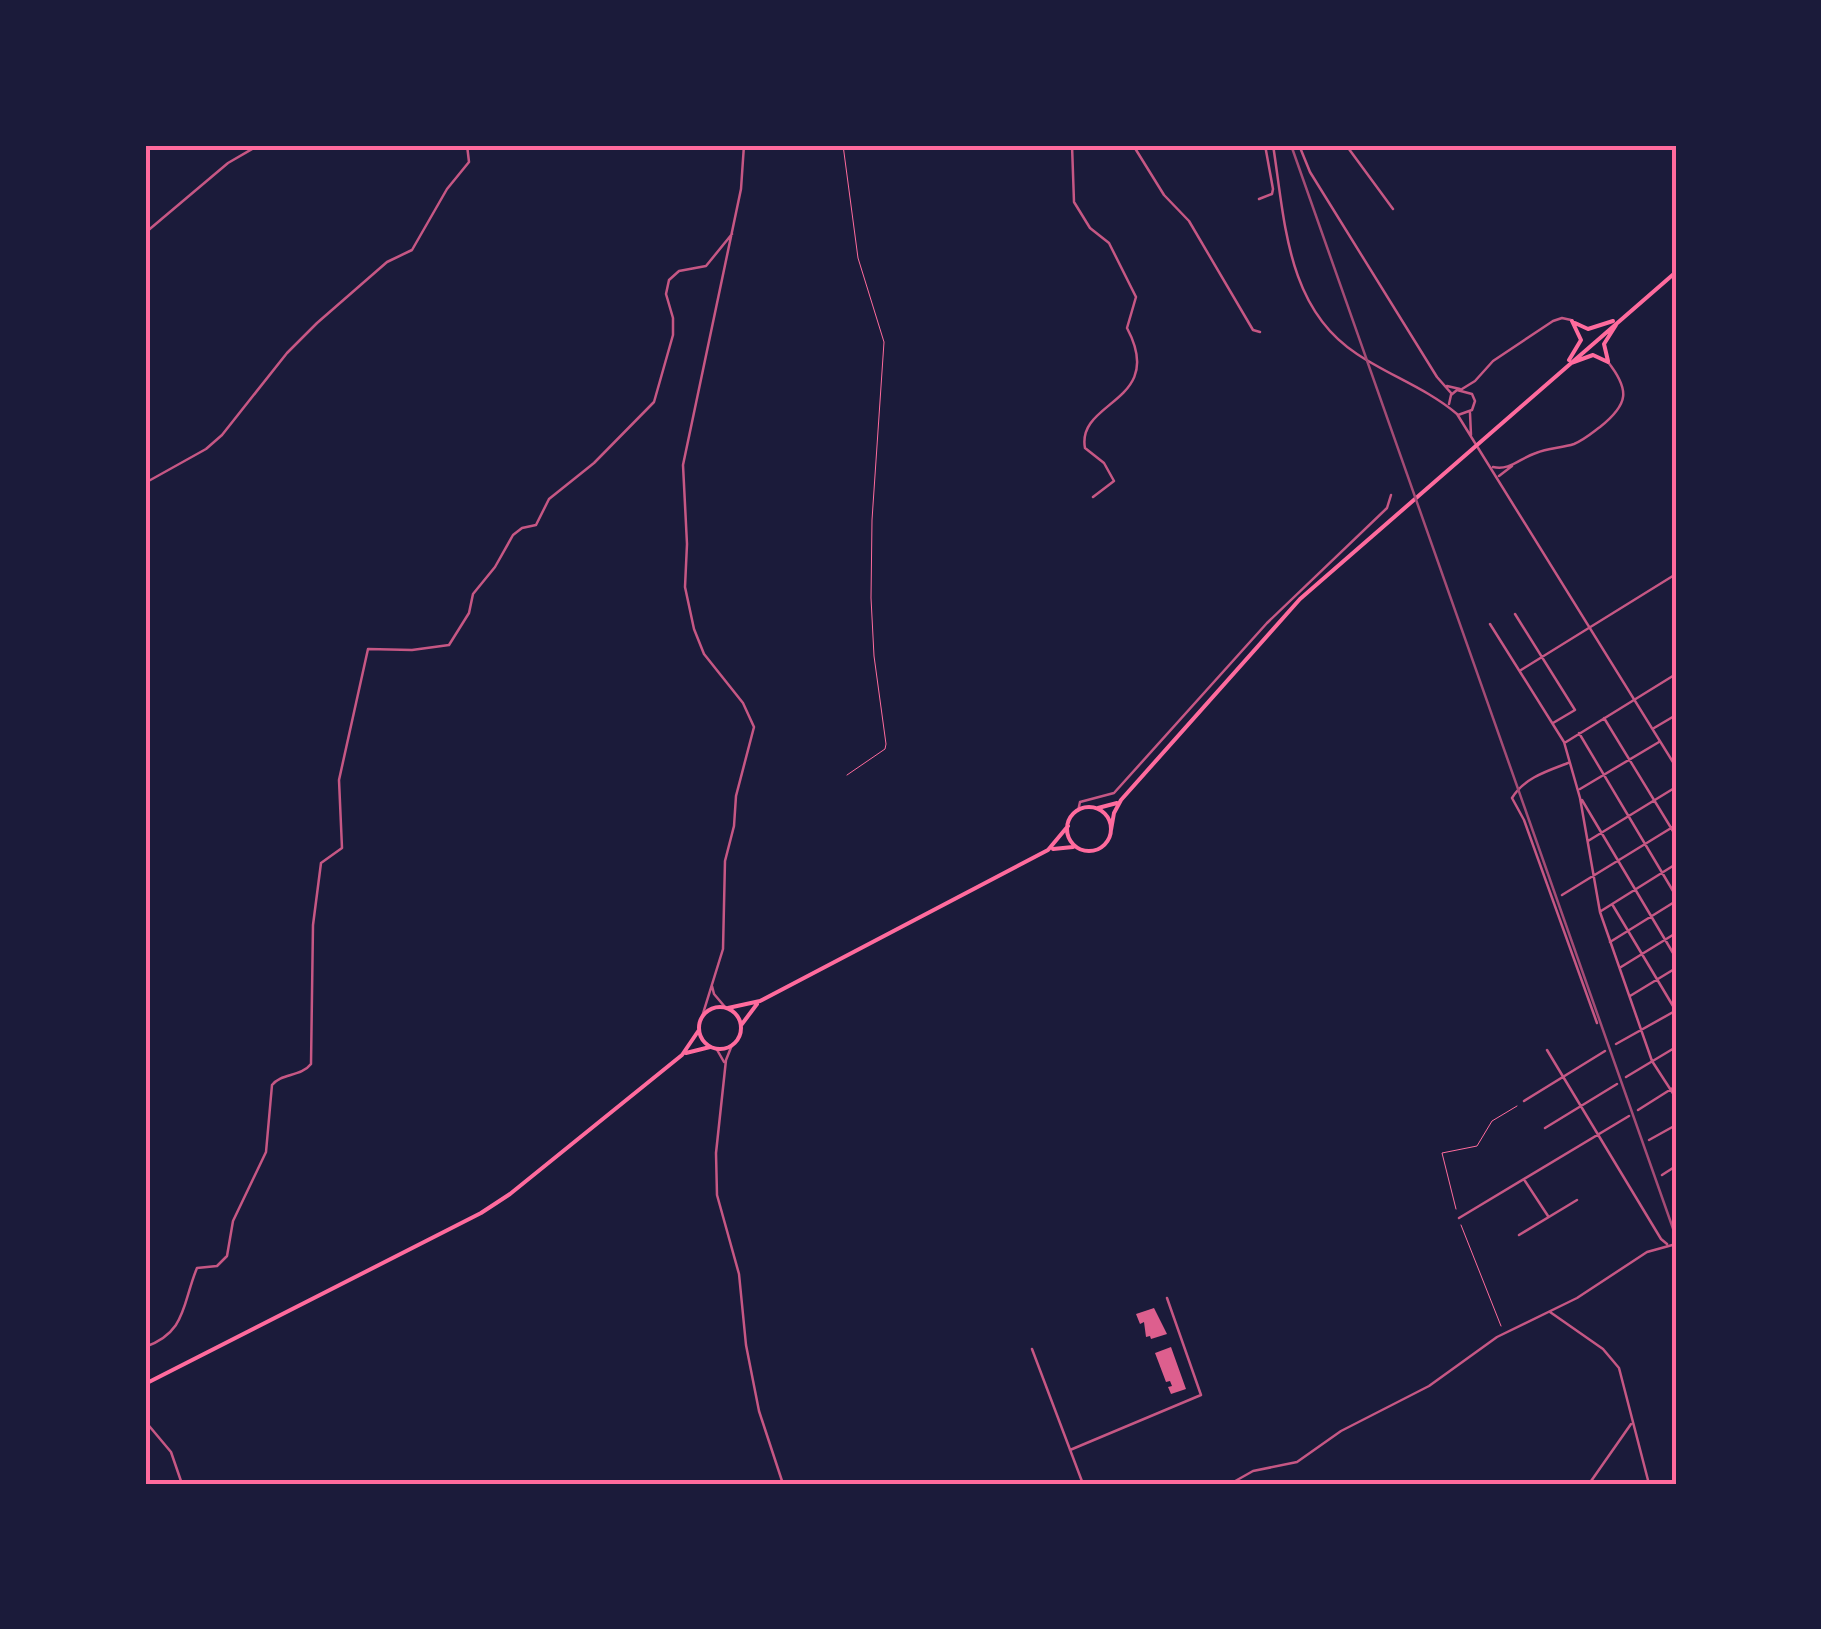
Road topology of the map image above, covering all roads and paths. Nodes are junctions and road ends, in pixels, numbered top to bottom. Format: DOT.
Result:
graph roads {
  1 [pos="259,145"];
  2 [pos="466,145"];
  3 [pos="744,145"];
  4 [pos="844,145"];
  5 [pos="1072,145"];
  6 [pos="1134,145"];
  7 [pos="1265,145"];
  8 [pos="1273,145"];
  9 [pos="1299,145"];
  10 [pos="1346,145"];
  11 [pos="1259,199"];
  12 [pos="1393,209"];
  13 [pos="145,233"];
  14 [pos="732,234"];
  15 [pos="1676,272"];
  16 [pos="1621,317"];
  17 [pos="1572,321"];
  18 [pos="1260,332"];
  19 [pos="1608,362"];
  20 [pos="1561,370"];
  21 [pos="1475,381"];
  22 [pos="1446,385"];
  23 [pos="1461,389"];
  24 [pos="1435,396"];
  25 [pos="1473,396"];
  26 [pos="1450,397"];
  27 [pos="1450,408"];
  28 [pos="1470,412"];
  29 [pos="1456,414"];
  30 [pos="1472,436"];
  31 [pos="1491,467"];
  32 [pos="1505,471"];
  33 [pos="1498,477"];
  34 [pos="145,483"];
  35 [pos="1505,488"];
  36 [pos="1391,495"];
  37 [pos="1093,497"];
  38 [pos="1676,574"];
  39 [pos="1516,614"];
  40 [pos="1490,624"];
  41 [pos="1269,626"];
  42 [pos="1591,627"];
  43 [pos="1542,657"];
  44 [pos="1519,671"];
  45 [pos="1676,674"];
  46 [pos="1634,699"];
  47 [pos="1676,715"];
  48 [pos="1604,718"];
  49 [pos="1552,724"];
  50 [pos="1652,729"];
  51 [pos="1579,733"];
  52 [pos="1564,742"];
  53 [pos="1660,742"];
  54 [pos="1676,752"];
  55 [pos="1669,756"];
  56 [pos="1629,760"];
  57 [pos="1570,762"];
  58 [pos="1676,767"];
  59 [pos="846,775"];
  60 [pos="1604,775"];
  61 [pos="1676,788"];
  62 [pos="1578,789"];
  63 [pos="1580,798"];
  64 [pos="1121,800"];
  65 [pos="1654,800"];
  66 [pos="1096,808"];
  67 [pos="1078,810"];
  68 [pos="1628,816"];
  69 [pos="1068,826"];
  70 [pos="1674,827"];
  71 [pos="1111,830"];
  72 [pos="1602,833"];
  73 [pos="1676,836"];
  74 [pos="1588,841"];
  75 [pos="1645,844"];
  76 [pos="1078,848"];
  77 [pos="1048,850"];
  78 [pos="1618,861"];
  79 [pos="1676,864"];
  80 [pos="1662,873"];
  81 [pos="1592,878"];
  82 [pos="1635,890"];
  83 [pos="1562,895"];
  84 [pos="1676,898"];
  85 [pos="1612,904"];
  86 [pos="1600,912"];
  87 [pos="1651,917"];
  88 [pos="1628,931"];
  89 [pos="1676,933"];
  90 [pos="1665,940"];
  91 [pos="1610,942"];
  92 [pos="1642,954"];
  93 [pos="1676,958"];
  94 [pos="1619,968"];
  95 [pos="1676,968"];
  96 [pos="1657,980"];
  97 [pos="712,984"];
  98 [pos="1629,996"];
  99 [pos="760,1000"];
  100 [pos="726,1008"];
  101 [pos="1676,1010"];
  102 [pos="700,1020"];
  103 [pos="1597,1023"];
  104 [pos="741,1026"];
  105 [pos="699,1030"];
  106 [pos="1641,1030"];
  107 [pos="1616,1044"];
  108 [pos="732,1045"];
  109 [pos="1676,1047"];
  110 [pos="714,1048"];
  111 [pos="1548,1050"];
  112 [pos="1605,1051"];
  113 [pos="682,1055"];
  114 [pos="1652,1061"];
  115 [pos="726,1069"];
  116 [pos="1626,1077"];
  117 [pos="1564,1078"];
  118 [pos="1617,1084"];
  119 [pos="1676,1086"];
  120 [pos="1670,1090"];
  121 [pos="1676,1098"];
  122 [pos="1524,1102"];
  123 [pos="1582,1106"];
  124 [pos="1638,1110"];
  125 [pos="1629,1116"];
  126 [pos="1676,1125"];
  127 [pos="1545,1128"];
  128 [pos="1598,1135"];
  129 [pos="1650,1140"];
  130 [pos="1676,1166"];
  131 [pos="1662,1175"];
  132 [pos="1524,1179"];
  133 [pos="1576,1200"];
  134 [pos="1459,1218"];
  135 [pos="1548,1218"];
  136 [pos="1519,1235"];
  137 [pos="1660,1239"];
  138 [pos="1676,1244"];
  139 [pos="1670,1245"];
  140 [pos="1655,1249"];
  141 [pos="1167,1298"];
  142 [pos="1549,1312"];
  143 [pos="1504,1333"];
  144 [pos="145,1347"];
  145 [pos="1032,1349"];
  146 [pos="145,1386"];
  147 [pos="145,1422"];
  148 [pos="1632,1422"];
  149 [pos="1070,1450"];
  150 [pos="182,1484"];
  151 [pos="783,1484"];
  152 [pos="1083,1484"];
  153 [pos="1230,1484"];
  154 [pos="1590,1484"];
  155 [pos="1649,1484"];
  1 -- 13 [label="street"];
  2 -- 34 [label="street"];
  3 -- 14 [label="street"];
  4 -- 59 [label="path"];
  5 -- 37 [label="street"];
  6 -- 18 [label="street"];
  7 -- 11 [label="street"];
  8 -- 24 [label="street"];
  9 -- 22 [label="street"];
  10 -- 12 [label="street"];
  14 -- 97 [label="street"];
  14 -- 144 [label="street"];
  15 -- 16 [label="main road"];
  16 -- 17 [label="main road"];
  16 -- 19 [label="main road"];
  16 -- 20 [label="main road"];
  17 -- 20 [label="main road"];
  17 -- 21 [label="street"];
  19 -- 20 [label="main road"];
  19 -- 32 [label="street"];
  20 -- 41 [label="main road"];
  21 -- 23 [label="street"];
  21 -- 25 [label="street"];
  22 -- 23 [label="street"];
  22 -- 26 [label="street"];
  23 -- 25 [label="street"];
  23 -- 26 [label="street"];
  24 -- 26 [label="street"];
  24 -- 27 [label="street"];
  25 -- 28 [label="street"];
  26 -- 27 [label="street"];
  27 -- 29 [label="street"];
  28 -- 29 [label="street"];
  28 -- 30 [label="street"];
  29 -- 30 [label="street"];
  30 -- 31 [label="street"];
  31 -- 32 [label="street"];
  31 -- 33 [label="street"];
  32 -- 33 [label="street"];
  32 -- 35 [label="street"];
  33 -- 35 [label="street"];
  35 -- 42 [label="street"];
  36 -- 41 [label="street"];
  38 -- 42 [label="street"];
  39 -- 43 [label="street"];
  40 -- 44 [label="street"];
  41 -- 64 [label="main road"];
  41 -- 67 [label="street"];
  42 -- 43 [label="street"];
  42 -- 46 [label="street"];
  43 -- 44 [label="street"];
  43 -- 49 [label="street"];
  44 -- 49 [label="street"];
  45 -- 46 [label="street"];
  46 -- 48 [label="street"];
  46 -- 50 [label="street"];
  47 -- 50 [label="street"];
  48 -- 51 [label="street"];
  48 -- 56 [label="street"];
  49 -- 52 [label="street"];
  50 -- 53 [label="street"];
  51 -- 52 [label="street"];
  51 -- 60 [label="street"];
  52 -- 57 [label="street"];
  53 -- 55 [label="street"];
  53 -- 56 [label="street"];
  54 -- 55 [label="street"];
  55 -- 58 [label="street"];
  56 -- 60 [label="street"];
  56 -- 65 [label="street"];
  57 -- 62 [label="street"];
  57 -- 103 [label="street"];
  60 -- 62 [label="street"];
  60 -- 68 [label="street"];
  61 -- 65 [label="street"];
  62 -- 63 [label="street"];
  63 -- 72 [label="street"];
  63 -- 74 [label="street"];
  64 -- 66 [label="main road"];
  64 -- 71 [label="main road"];
  65 -- 68 [label="street"];
  65 -- 70 [label="street"];
  66 -- 67 [label="main road"];
  66 -- 71 [label="main road"];
  67 -- 69 [label="main road"];
  68 -- 72 [label="street"];
  68 -- 75 [label="street"];
  69 -- 76 [label="main road"];
  69 -- 77 [label="main road"];
  70 -- 73 [label="street"];
  70 -- 75 [label="street"];
  71 -- 76 [label="main road"];
  72 -- 74 [label="street"];
  72 -- 78 [label="street"];
  74 -- 81 [label="street"];
  75 -- 78 [label="street"];
  75 -- 80 [label="street"];
  76 -- 77 [label="main road"];
  77 -- 99 [label="main road"];
  78 -- 81 [label="street"];
  78 -- 82 [label="street"];
  79 -- 80 [label="street"];
  80 -- 82 [label="street"];
  80 -- 84 [label="street"];
  81 -- 83 [label="street"];
  81 -- 86 [label="street"];
  82 -- 85 [label="street"];
  82 -- 87 [label="street"];
  84 -- 87 [label="street"];
  85 -- 86 [label="street"];
  85 -- 88 [label="street"];
  86 -- 91 [label="street"];
  87 -- 88 [label="street"];
  87 -- 90 [label="street"];
  88 -- 91 [label="street"];
  88 -- 92 [label="street"];
  89 -- 90 [label="street"];
  90 -- 92 [label="street"];
  90 -- 93 [label="street"];
  91 -- 94 [label="street"];
  92 -- 94 [label="street"];
  92 -- 96 [label="street"];
  94 -- 98 [label="street"];
  95 -- 96 [label="street"];
  96 -- 98 [label="street"];
  96 -- 101 [label="street"];
  97 -- 100 [label="street"];
  97 -- 102 [label="street"];
  98 -- 106 [label="street"];
  99 -- 100 [label="main road"];
  99 -- 104 [label="main road"];
  100 -- 102 [label="main road"];
  100 -- 104 [label="main road"];
  101 -- 106 [label="street"];
  102 -- 105 [label="main road"];
  104 -- 108 [label="main road"];
  105 -- 110 [label="main road"];
  105 -- 113 [label="main road"];
  106 -- 107 [label="street"];
  106 -- 114 [label="street"];
  108 -- 110 [label="main road"];
  108 -- 115 [label="street"];
  109 -- 114 [label="street"];
  110 -- 113 [label="main road"];
  110 -- 115 [label="street"];
  111 -- 117 [label="street"];
  112 -- 117 [label="street"];
  113 -- 146 [label="main road"];
  114 -- 116 [label="street"];
  114 -- 120 [label="street"];
  115 -- 151 [label="street"];
  117 -- 122 [label="street"];
  117 -- 123 [label="street"];
  118 -- 123 [label="street"];
  119 -- 120 [label="street"];
  120 -- 121 [label="street"];
  120 -- 124 [label="street"];
  122 -- 134 [label="path"];
  123 -- 127 [label="street"];
  123 -- 128 [label="street"];
  125 -- 128 [label="street"];
  126 -- 129 [label="street"];
  128 -- 132 [label="street"];
  128 -- 137 [label="street"];
  130 -- 131 [label="street"];
  132 -- 134 [label="street"];
  132 -- 135 [label="street"];
  133 -- 135 [label="street"];
  134 -- 143 [label="path"];
  135 -- 136 [label="street"];
  137 -- 139 [label="street"];
  137 -- 140 [label="street"];
  138 -- 139 [label="street"];
  139 -- 140 [label="street"];
  140 -- 142 [label="street"];
  141 -- 149 [label="street"];
  142 -- 143 [label="street"];
  142 -- 148 [label="street"];
  143 -- 153 [label="street"];
  145 -- 149 [label="street"];
  147 -- 150 [label="street"];
  148 -- 154 [label="street"];
  148 -- 155 [label="street"];
  149 -- 152 [label="street"];
}
